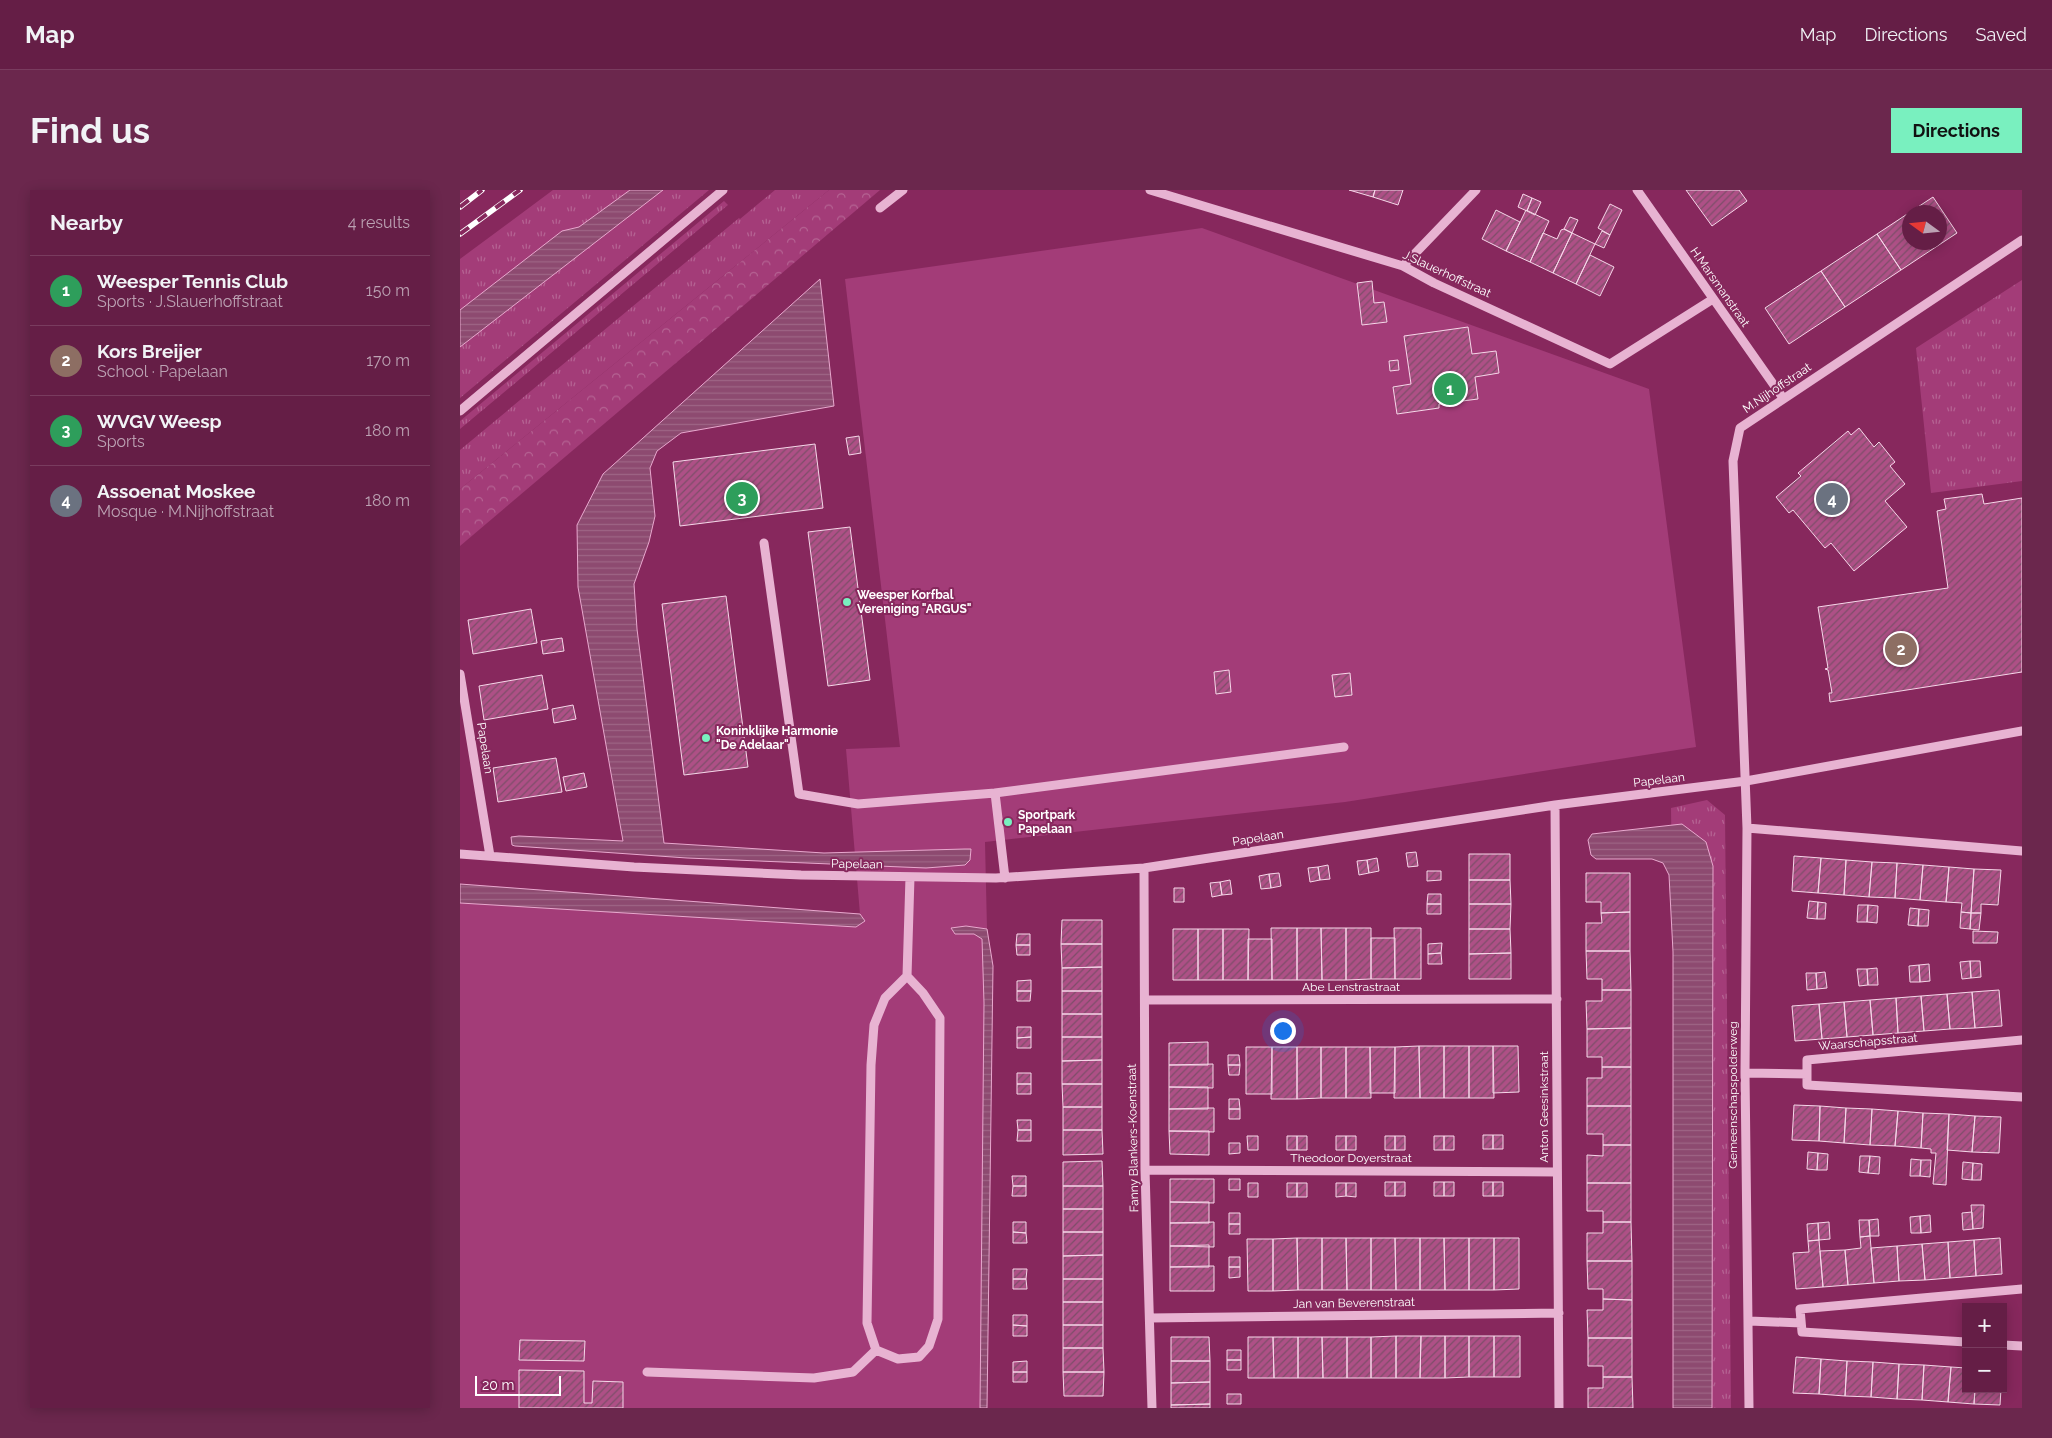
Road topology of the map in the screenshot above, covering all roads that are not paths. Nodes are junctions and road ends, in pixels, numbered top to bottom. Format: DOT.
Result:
graph roads {
  1 [pos="723,190"];
  2 [pos="903,190"];
  3 [pos="1150,190"];
  4 [pos="1476,190"];
  5 [pos="1637,190"];
  6 [pos="880,208"];
  7 [pos="2022,240"];
  8 [pos="1403,266"];
  9 [pos="1713,299"];
  10 [pos="1783,398"];
  11 [pos="460,410"];
  12 [pos="764,543"];
  13 [pos="460,674"];
  14 [pos="2022,731"];
  15 [pos="1344,747"];
  16 [pos="1746,781"];
  17 [pos="995,793"];
  18 [pos="1555,806"];
  19 [pos="1747,828"];
  20 [pos="2022,851"];
  21 [pos="460,854"];
  22 [pos="490,856"];
  23 [pos="1144,868"];
  24 [pos="910,877"];
  25 [pos="1005,878"];
  26 [pos="907,976"];
  27 [pos="1557,998"];
  28 [pos="1145,1000"];
  29 [pos="2022,1040"];
  30 [pos="1745,1074"];
  31 [pos="1807,1074"];
  32 [pos="2022,1097"];
  33 [pos="1145,1170"];
  34 [pos="1557,1172"];
  35 [pos="2022,1289"];
  36 [pos="1559,1313"];
  37 [pos="1150,1318"];
  38 [pos="1749,1321"];
  39 [pos="1801,1323"];
  40 [pos="1962,1342"];
  41 [pos="2007,1345"];
  42 [pos="2022,1346"];
  43 [pos="876,1350"];
  44 [pos="647,1372"];
  45 [pos="1152,1408"];
  46 [pos="1559,1408"];
  47 [pos="1749,1408"];
  1 -- 11 [label="street"];
  2 -- 6 [label="street"];
  3 -- 8 [label="street, J.Slauerhoffstraat"];
  4 -- 8 [label="street"];
  5 -- 9 [label="street, H.Marsmanstraat"];
  7 -- 10 [label="street, M.Nijhoffstraat"];
  8 -- 9 [label="street, J.Slauerhoffstraat"];
  9 -- 10 [label="street, H.Marsmanstraat"];
  10 -- 16 [label="street, M.Nijhoffstraat"];
  12 -- 17 [label="street"];
  13 -- 22 [label="street, Papelaan"];
  14 -- 16 [label="street, Papelaan"];
  15 -- 17 [label="street"];
  16 -- 18 [label="street, Papelaan"];
  16 -- 19 [label="street, Gemeenschapspolderweg"];
  17 -- 25 [label="street"];
  18 -- 23 [label="street, Papelaan"];
  18 -- 27 [label="street, Anton Geesinkstraat"];
  19 -- 20 [label="street"];
  19 -- 30 [label="street, Gemeenschapspolderweg"];
  21 -- 22 [label="street, Papelaan"];
  22 -- 24 [label="street, Papelaan"];
  23 -- 25 [label="street, Papelaan"];
  23 -- 28 [label="street, Fanny Blankers-Koenstraat"];
  24 -- 25 [label="street, Papelaan"];
  24 -- 26 [label="street"];
  26 -- 43 [label="street"];
  26 -- 43 [label="street"];
  27 -- 28 [label="street, Abe Lenstrastraat"];
  27 -- 34 [label="street, Anton Geesinkstraat"];
  28 -- 33 [label="street, Fanny Blankers-Koenstraat"];
  29 -- 31 [label="street, Waarschapsstraat"];
  30 -- 31 [label="street"];
  30 -- 38 [label="street, Gemeenschapspolderweg"];
  31 -- 32 [label="street"];
  33 -- 34 [label="street, Theodoor Doyerstraat"];
  33 -- 37 [label="street, Fanny Blankers-Koenstraat"];
  34 -- 36 [label="street, Anton Geesinkstraat"];
  35 -- 39 [label="street"];
  36 -- 37 [label="street, Jan van Beverenstraat"];
  36 -- 46 [label="street, Anton Geesinkstraat"];
  37 -- 45 [label="street, Fanny Blankers-Koenstraat"];
  38 -- 39 [label="street"];
  38 -- 47 [label="street, Gemeenschapspolderweg"];
  39 -- 40 [label="street"];
  41 -- 42 [label="street"];
  43 -- 44 [label="street"];
}
